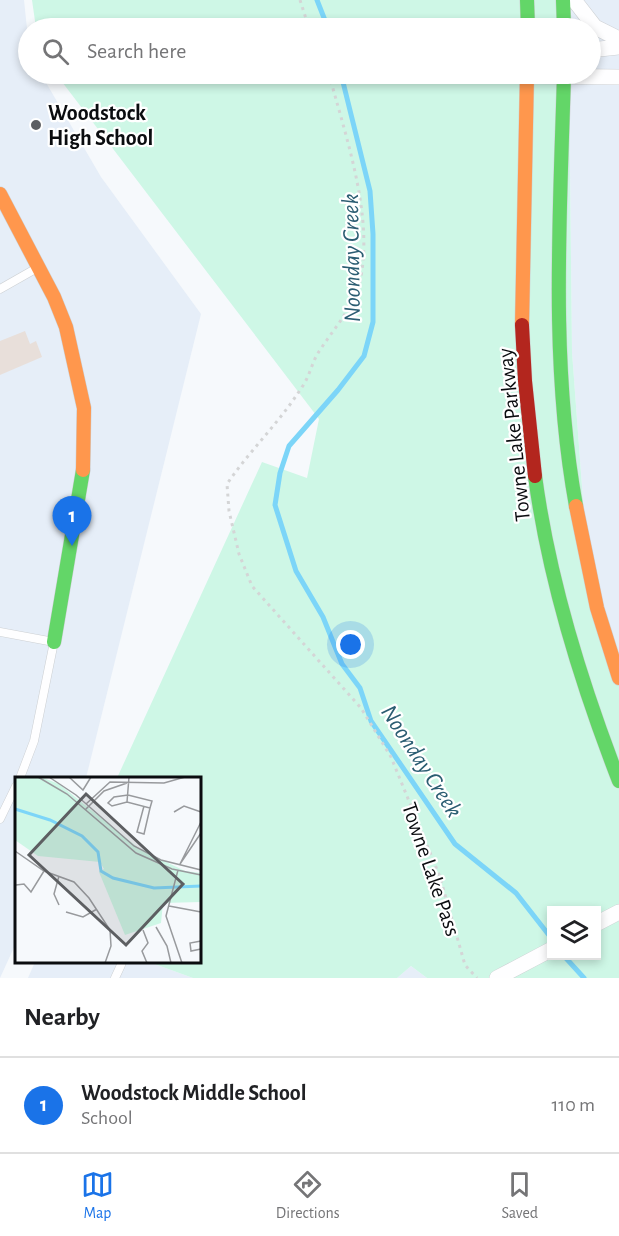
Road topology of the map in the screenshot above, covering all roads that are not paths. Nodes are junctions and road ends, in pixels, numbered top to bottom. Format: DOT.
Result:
graph roads {
  1 [pos="527,0"];
  2 [pos="563,0"];
  3 [pos="574,0"];
  4 [pos="528,18"];
  5 [pos="564,18"];
  6 [pos="588,18"];
  7 [pos="601,30"];
  8 [pos="619,39"];
  9 [pos="619,47"];
  10 [pos="601,49"];
  11 [pos="601,76"];
  12 [pos="619,77"];
  13 [pos="527,84"];
  14 [pos="564,84"];
  15 [pos="0,194"];
  16 [pos="38,267"];
  17 [pos="0,289"];
  18 [pos="0,632"];
  19 [pos="54,642"];
  20 [pos="619,678"];
  21 [pos="20,777"];
  22 [pos="619,781"];
  23 [pos="15,788"];
  24 [pos="0,819"];
  25 [pos="619,912"];
  26 [pos="601,922"];
  27 [pos="547,952"];
  28 [pos="121,965"];
  29 [pos="115,978"];
  30 [pos="497,978"];
  1 -- 4 [label="main road"];
  2 -- 5 [label="main road"];
  3 -- 6 [label="street"];
  7 -- 8 [label="street"];
  9 -- 10 [label="street"];
  11 -- 12 [label="street"];
  13 -- 22 [label="main road, Towne Lake Parkway"];
  14 -- 20 [label="main road"];
  15 -- 16 [label="main road"];
  16 -- 17 [label="lane"];
  16 -- 19 [label="main road"];
  18 -- 19 [label="lane"];
  19 -- 21 [label="lane"];
  23 -- 24 [label="lane"];
  25 -- 26 [label="street"];
  27 -- 30 [label="street"];
  28 -- 29 [label="lane"];
}
